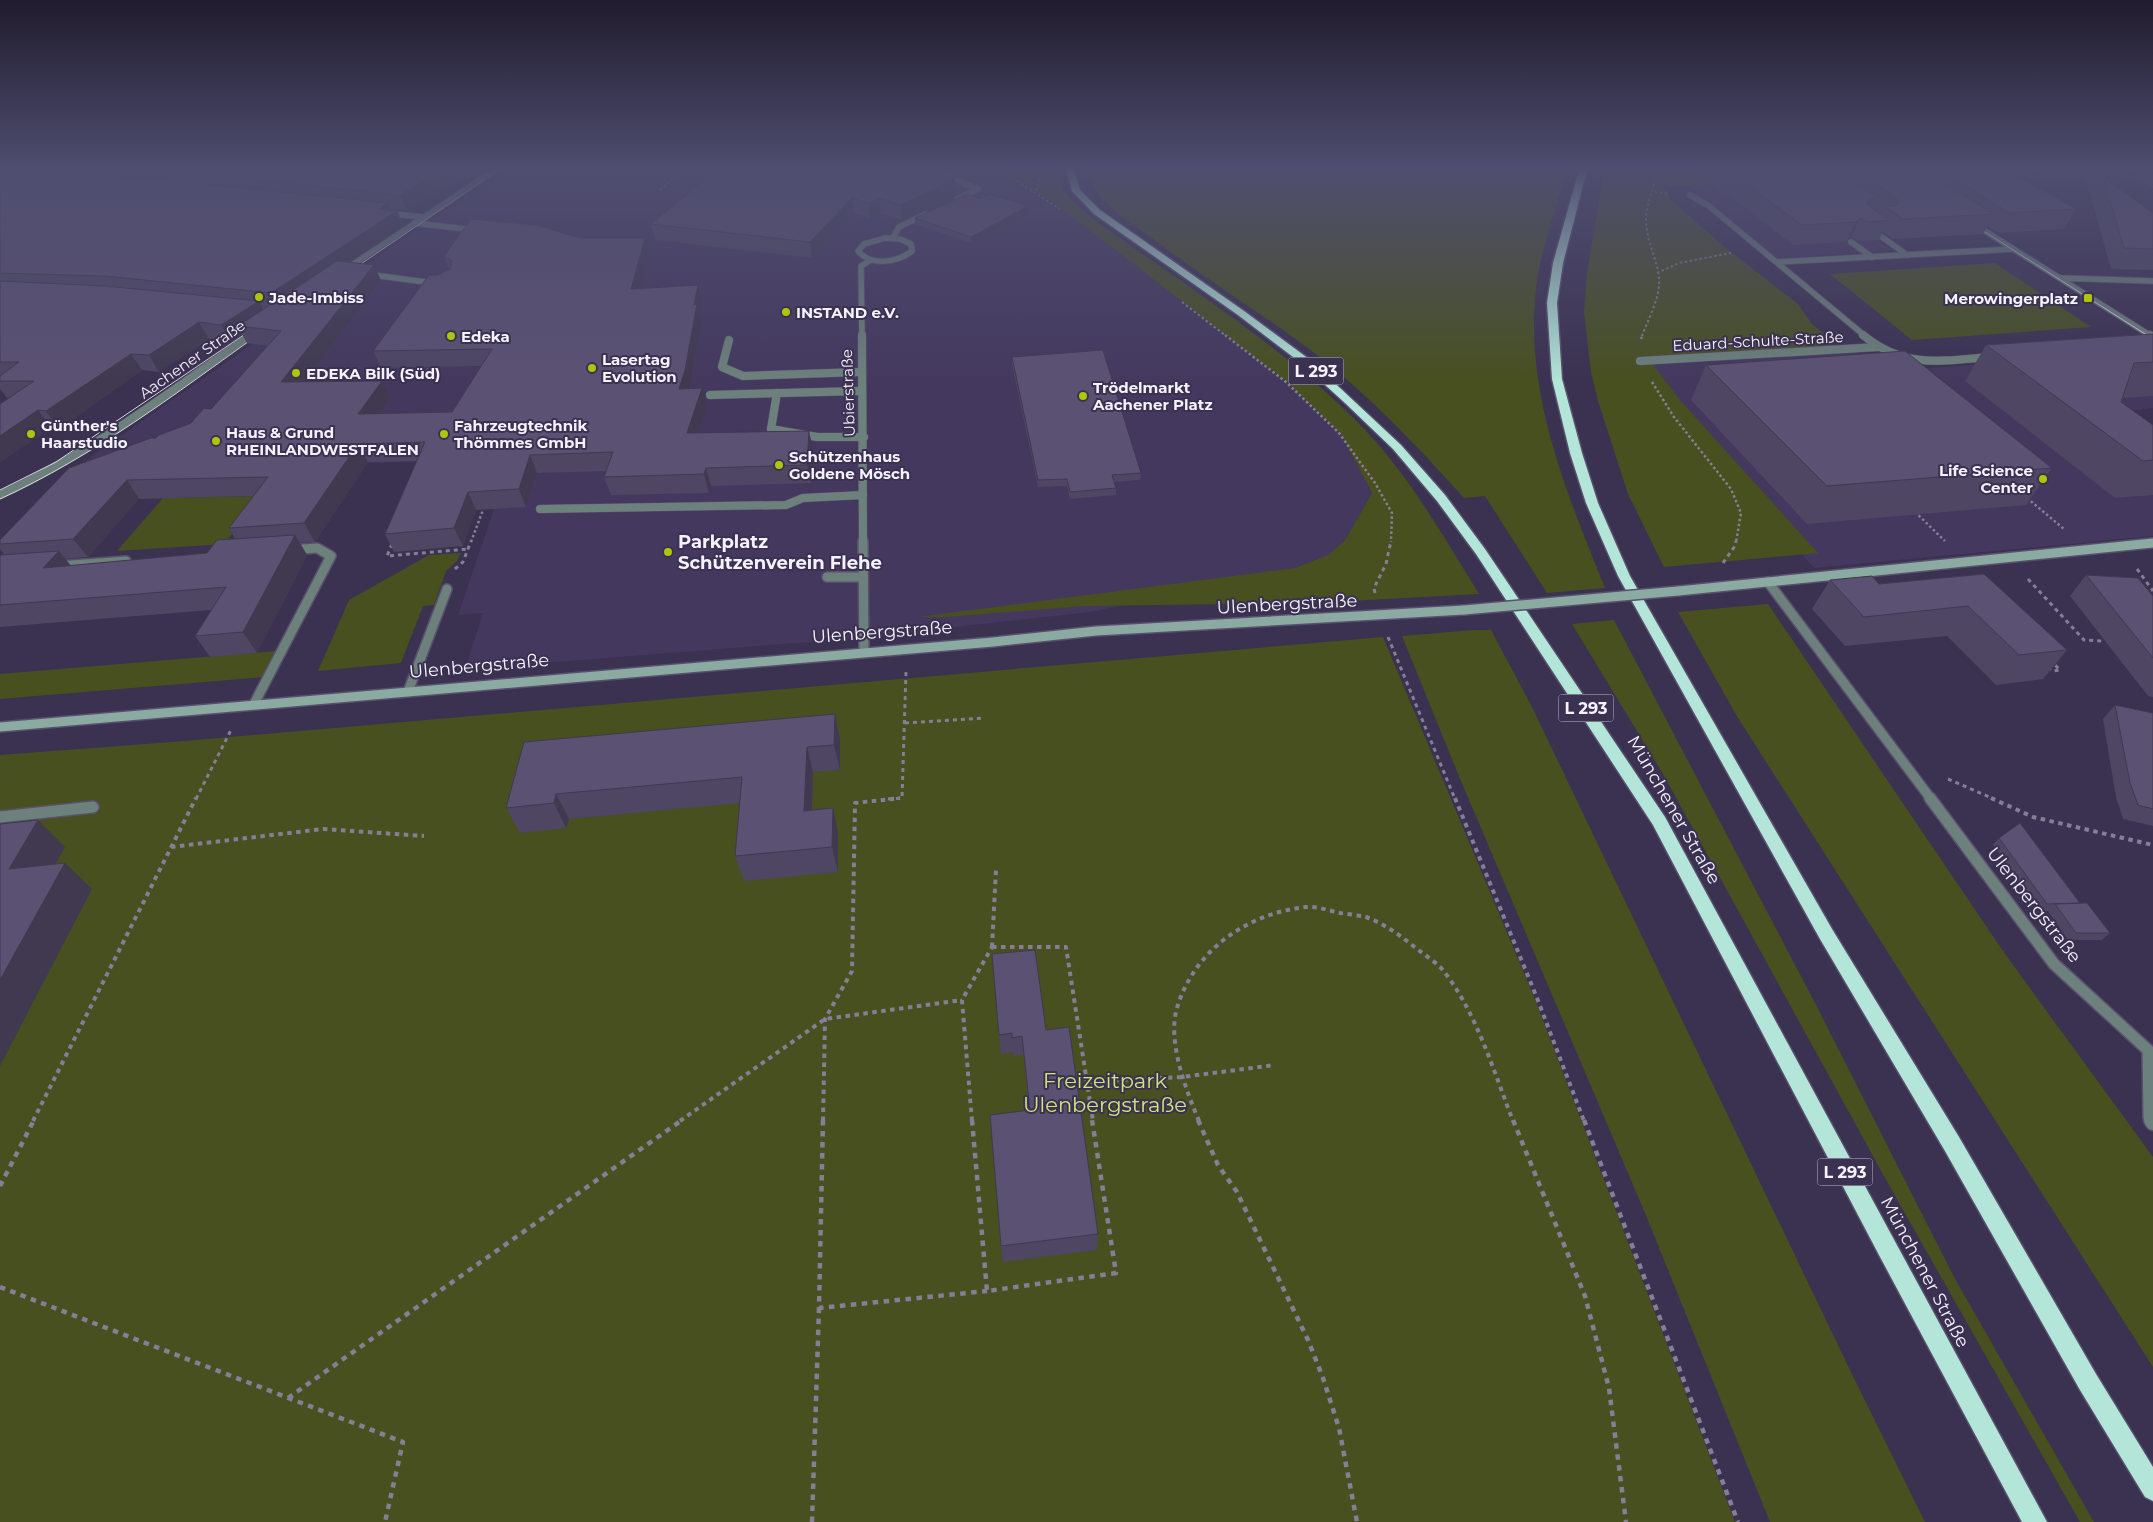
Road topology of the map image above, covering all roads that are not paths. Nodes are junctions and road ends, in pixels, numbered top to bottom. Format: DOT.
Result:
graph roads {
  1 [pos="388,241"];
  2 [pos="873,241"];
  3 [pos="902,241"];
  4 [pos="1138,241"];
  5 [pos="1564,241"];
  6 [pos="1751,241"];
  7 [pos="1888,241"];
  8 [pos="2001,241"];
  9 [pos="1851,242"];
  10 [pos="2013,249"];
  11 [pos="1907,255"];
  12 [pos="1872,257"];
  13 [pos="871,260"];
  14 [pos="1776,262"];
  15 [pos="2060,278"];
  16 [pos="2153,281"];
  17 [pos="431,288"];
  18 [pos="265,325"];
  19 [pos="2153,337"];
  20 [pos="729,340"];
  21 [pos="1878,347"];
  22 [pos="1998,357"];
  23 [pos="1640,361"];
  24 [pos="1911,361"];
  25 [pos="1914,370"];
  26 [pos="861,372"];
  27 [pos="861,391"];
  28 [pos="777,393"];
  29 [pos="710,395"];
  30 [pos="864,437"];
  31 [pos="0,495"];
  32 [pos="863,495"];
  33 [pos="540,509"];
  34 [pos="2153,543"];
  35 [pos="277,550"];
  36 [pos="139,560"];
  37 [pos="50,566"];
  38 [pos="827,577"];
  39 [pos="863,577"];
  40 [pos="1768,582"];
  41 [pos="447,589"];
  42 [pos="864,651"];
  43 [pos="409,689"];
  44 [pos="249,704"];
  45 [pos="0,727"];
  46 [pos="93,807"];
  47 [pos="0,817"];
  48 [pos="2153,1123"];
  49 [pos="2153,1489"];
  50 [pos="2036,1522"];
  1 -- 17 [label="street"];
  2 -- 13 [label="street"];
  3 -- 13 [label="street"];
  4 -- 50 [label="highway, Münchener Straße / L 293"];
  5 -- 49 [label="highway"];
  6 -- 14 [label="street, Eduard-Schulte-Straße"];
  7 -- 11 [label="street"];
  8 -- 10 [label="street"];
  9 -- 12 [label="street"];
  10 -- 11 [label="street"];
  10 -- 15 [label="street"];
  11 -- 12 [label="street"];
  12 -- 14 [label="street"];
  13 -- 26 [label="street, Ubierstraße"];
  14 -- 21 [label="street, Eduard-Schulte-Straße"];
  15 -- 16 [label="street"];
  15 -- 19 [label="street"];
  18 -- 31 [label="street, Aachener Straße"];
  20 -- 26 [label="street"];
  21 -- 23 [label="street, Eduard-Schulte-Straße"];
  21 -- 24 [label="street, Eduard-Schulte-Straße"];
  22 -- 24 [label="street, Eduard-Schulte-Straße"];
  24 -- 25 [label="street"];
  26 -- 27 [label="street, Ubierstraße"];
  27 -- 28 [label="street"];
  27 -- 30 [label="street, Ubierstraße"];
  28 -- 29 [label="street"];
  28 -- 30 [label="street"];
  30 -- 32 [label="street, Ubierstraße"];
  32 -- 33 [label="street"];
  32 -- 39 [label="street, Ubierstraße"];
  34 -- 40 [label="street, Ulenbergstraße"];
  35 -- 44 [label="street"];
  36 -- 37 [label="street"];
  38 -- 39 [label="street"];
  39 -- 42 [label="street, Ubierstraße"];
  40 -- 42 [label="street, Ulenbergstraße, bridge"];
  40 -- 48 [label="street, Ulenbergstraße"];
  41 -- 43 [label="street"];
  42 -- 43 [label="street, Ulenbergstraße"];
  43 -- 44 [label="street, Ulenbergstraße"];
  44 -- 45 [label="street, Ulenbergstraße"];
  46 -- 47 [label="street"];
}
